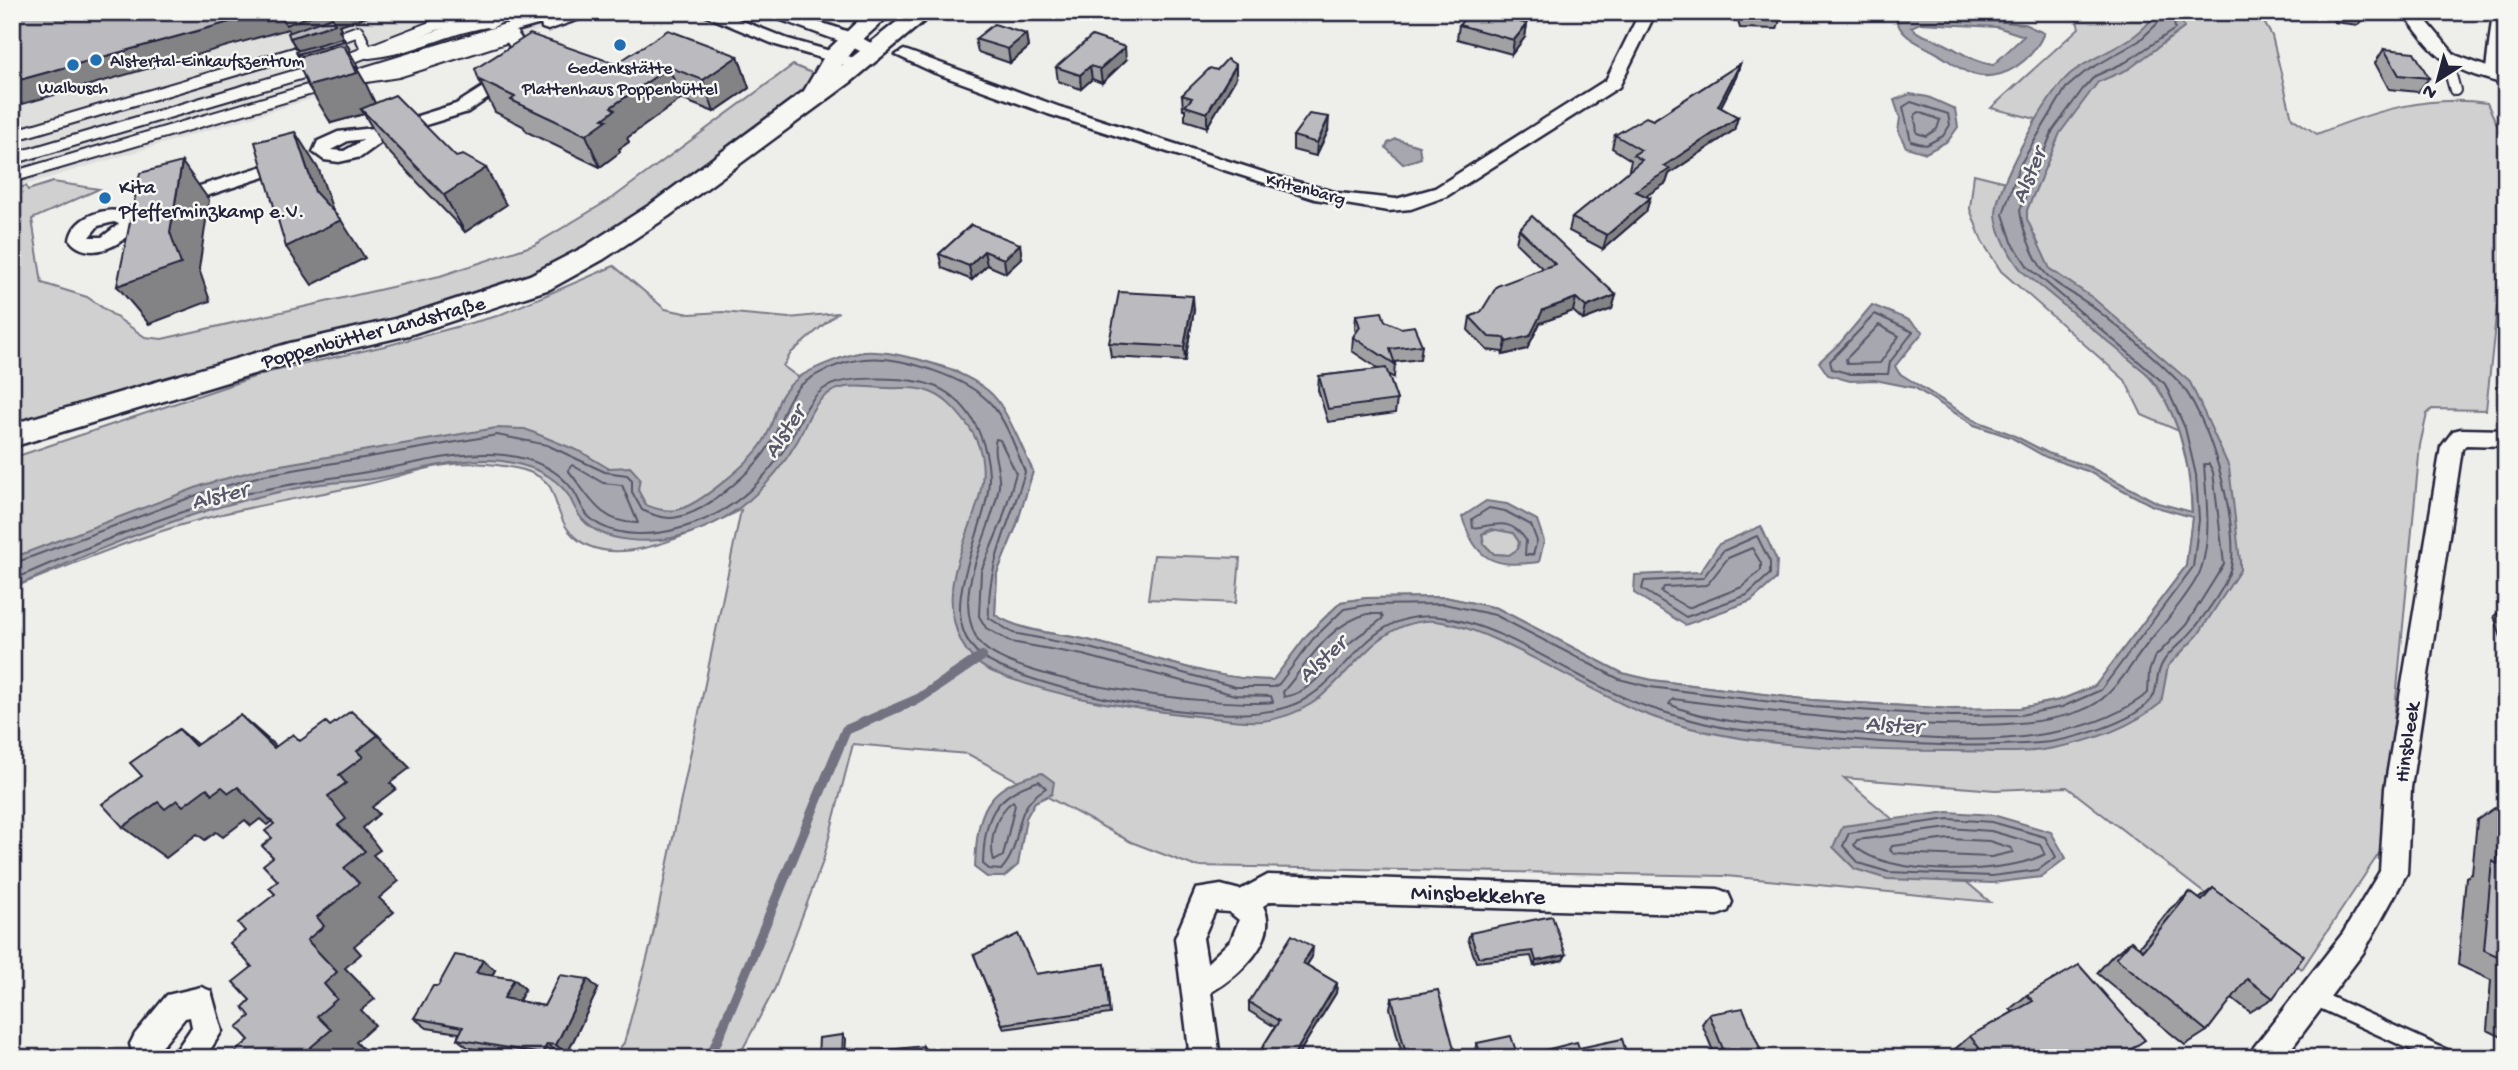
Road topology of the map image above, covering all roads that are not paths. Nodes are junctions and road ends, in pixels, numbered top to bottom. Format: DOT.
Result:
graph roads {
  1 [pos="563,12"];
  2 [pos="592,12"];
  3 [pos="705,12"];
  4 [pos="767,12"];
  5 [pos="882,12"];
  6 [pos="924,12"];
  7 [pos="1648,12"];
  8 [pos="2411,12"];
  9 [pos="2506,12"];
  10 [pos="504,22"];
  11 [pos="848,39"];
  12 [pos="368,53"];
  13 [pos="904,55"];
  14 [pos="831,58"];
  15 [pos="867,58"];
  16 [pos="2457,64"];
  17 [pos="298,75"];
  18 [pos="2506,78"];
  19 [pos="338,81"];
  20 [pos="2455,90"];
  21 [pos="810,98"];
  22 [pos="12,136"];
  23 [pos="12,159"];
  24 [pos="12,177"];
  25 [pos="122,217"];
  26 [pos="12,436"];
  27 [pos="2506,438"];
  28 [pos="1242,902"];
  29 [pos="1718,902"];
  30 [pos="1193,986"];
  31 [pos="2311,996"];
  32 [pos="149,1058"];
  33 [pos="186,1058"];
  34 [pos="1205,1058"];
  35 [pos="2265,1058"];
  36 [pos="2447,1058"];
  1 -- 10 [label="street"];
  2 -- 10 [label="street"];
  3 -- 14 [label="street"];
  4 -- 11 [label="street"];
  5 -- 11 [label="main road, Poppenbüttler Landstraße"];
  6 -- 15 [label="main road, Poppenbüttler Landstraße"];
  7 -- 13 [label="street, Kritenbarg"];
  8 -- 16 [label="street"];
  9 -- 18 [label="main road"];
  10 -- 12 [label="lane"];
  10 -- 12 [label="lane"];
  10 -- 19 [label="lane"];
  10 -- 19 [label="lane"];
  10 -- 25 [label="street"];
  11 -- 14 [label="main road, Poppenbüttler Landstraße"];
  11 -- 15 [label="street"];
  12 -- 17 [label="lane"];
  12 -- 22 [label="lane"];
  14 -- 15 [label="street"];
  14 -- 21 [label="main road, Poppenbüttler Landstraße"];
  15 -- 21 [label="main road, Poppenbüttler Landstraße"];
  16 -- 18 [label="street"];
  16 -- 20 [label="lane"];
  17 -- 23 [label="lane"];
  19 -- 24 [label="lane"];
  21 -- 26 [label="main road, Poppenbüttler Landstraße"];
  27 -- 31 [label="street, Hinsbleek"];
  28 -- 29 [label="street, Minsbekkehre"];
  28 -- 30 [label="street"];
  28 -- 30 [label="street"];
  30 -- 34 [label="street"];
  31 -- 35 [label="street, Hinsbleek"];
  31 -- 36 [label="lane"];
  32 -- 33 [label="street"];
}
